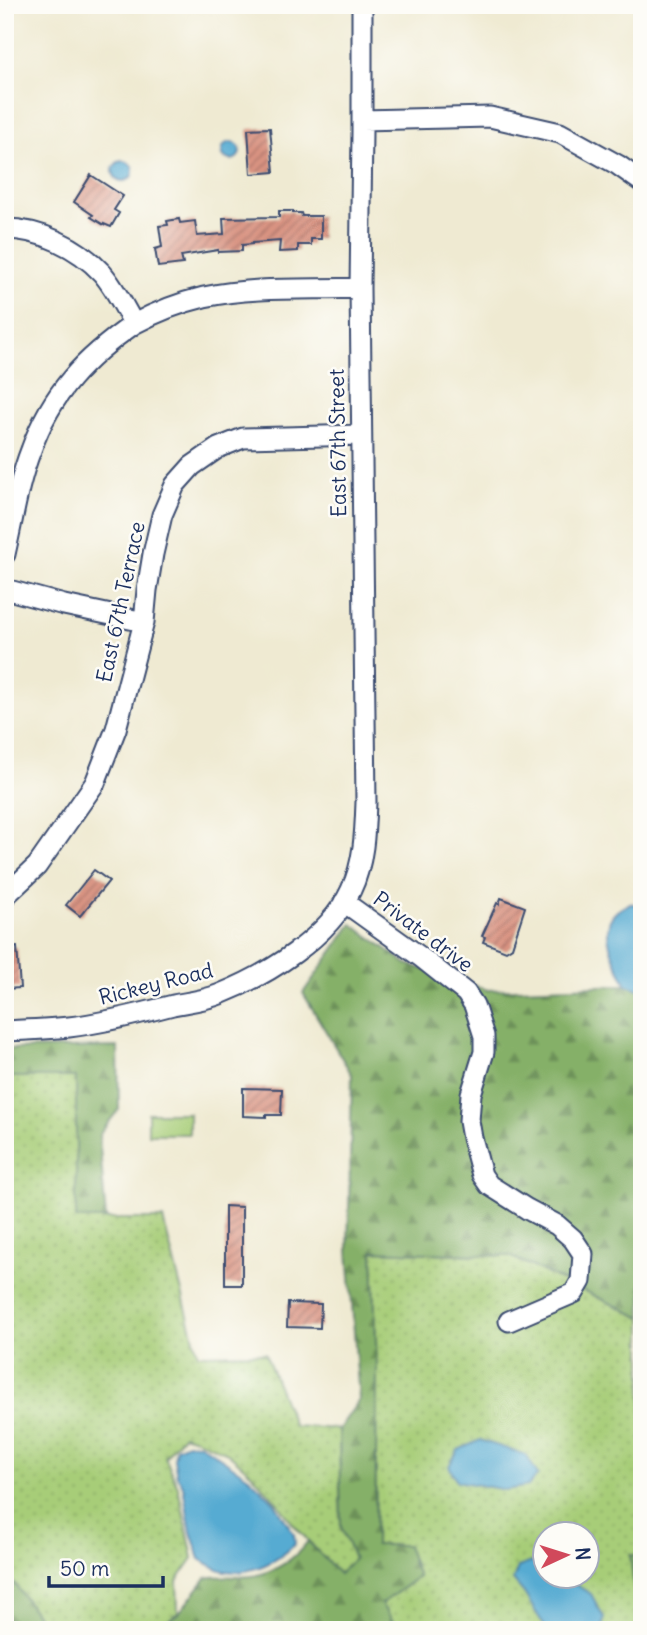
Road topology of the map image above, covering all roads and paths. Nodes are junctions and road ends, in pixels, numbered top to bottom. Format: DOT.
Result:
graph roads {
  1 [pos="362,5"];
  2 [pos="362,120"];
  3 [pos="642,182"];
  4 [pos="5,229"];
  5 [pos="360,289"];
  6 [pos="134,324"];
  7 [pos="361,435"];
  8 [pos="5,554"];
  9 [pos="5,589"];
  10 [pos="144,622"];
  11 [pos="356,878"];
  12 [pos="5,896"];
  13 [pos="344,902"];
  14 [pos="5,1031"];
  15 [pos="509,1321"];
  1 -- 2 [label="street, East 67th Street"];
  2 -- 3 [label="street"];
  2 -- 5 [label="street, East 67th Street"];
  4 -- 6 [label="street"];
  5 -- 6 [label="street"];
  5 -- 7 [label="street, East 67th Street"];
  6 -- 8 [label="street"];
  7 -- 10 [label="street, East 67th Terrace"];
  7 -- 11 [label="street, East 67th Street"];
  9 -- 10 [label="street"];
  10 -- 12 [label="street, East 67th Terrace"];
  11 -- 13 [label="street, Rickey Road"];
  13 -- 14 [label="street, Rickey Road"];
  13 -- 15 [label="street, Private drive"];
}
